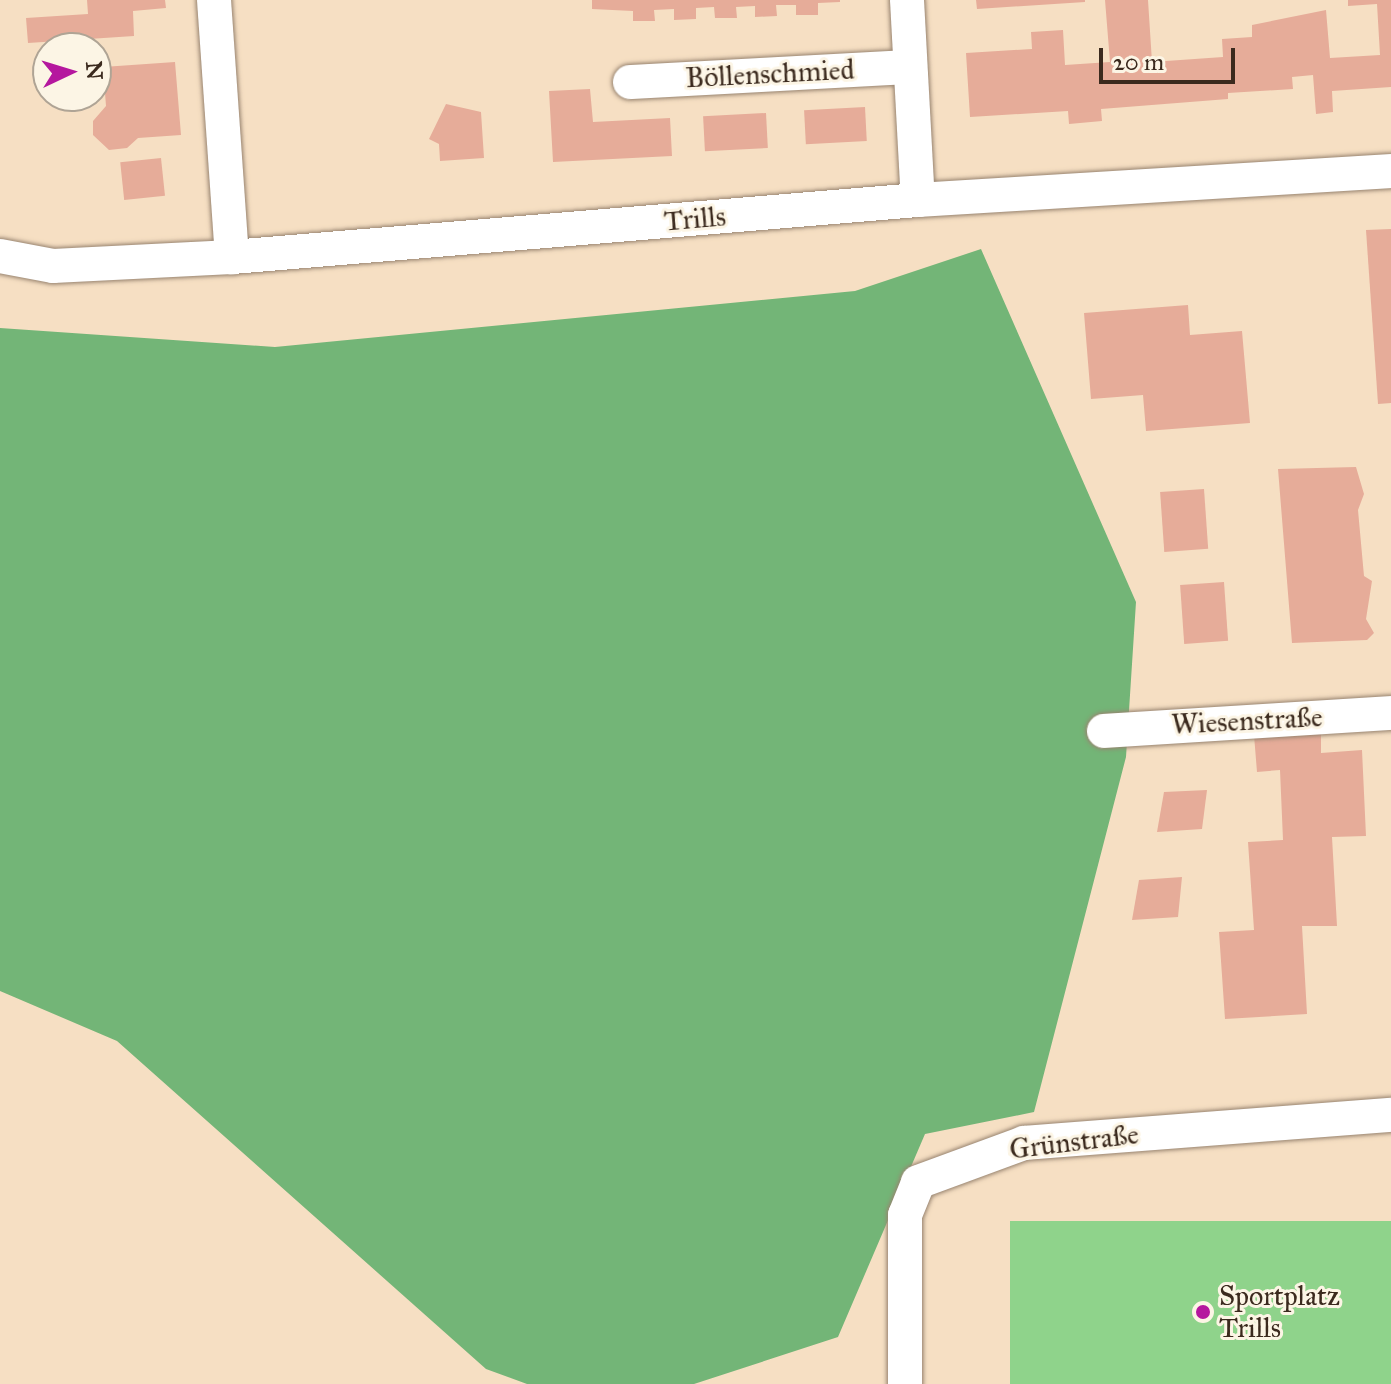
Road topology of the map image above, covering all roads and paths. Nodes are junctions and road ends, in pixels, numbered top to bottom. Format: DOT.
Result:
graph roads {
  1 [pos="214,0"];
  2 [pos="907,0"];
  3 [pos="910,67"];
  4 [pos="630,82"];
  5 [pos="1391,171"];
  6 [pos="918,200"];
  7 [pos="0,256"];
  8 [pos="232,257"];
  9 [pos="1391,713"];
  10 [pos="1104,731"];
  11 [pos="1391,1115"];
  12 [pos="905,1384"];
  1 -- 8 [label="street"];
  2 -- 3 [label="street"];
  3 -- 4 [label="street, Böllenschmied"];
  3 -- 6 [label="street"];
  5 -- 6 [label="street, Trills"];
  6 -- 8 [label="street, Trills"];
  7 -- 8 [label="street, Trills"];
  9 -- 10 [label="street, Wiesenstraße"];
  11 -- 12 [label="street, Grünstraße"];
}
